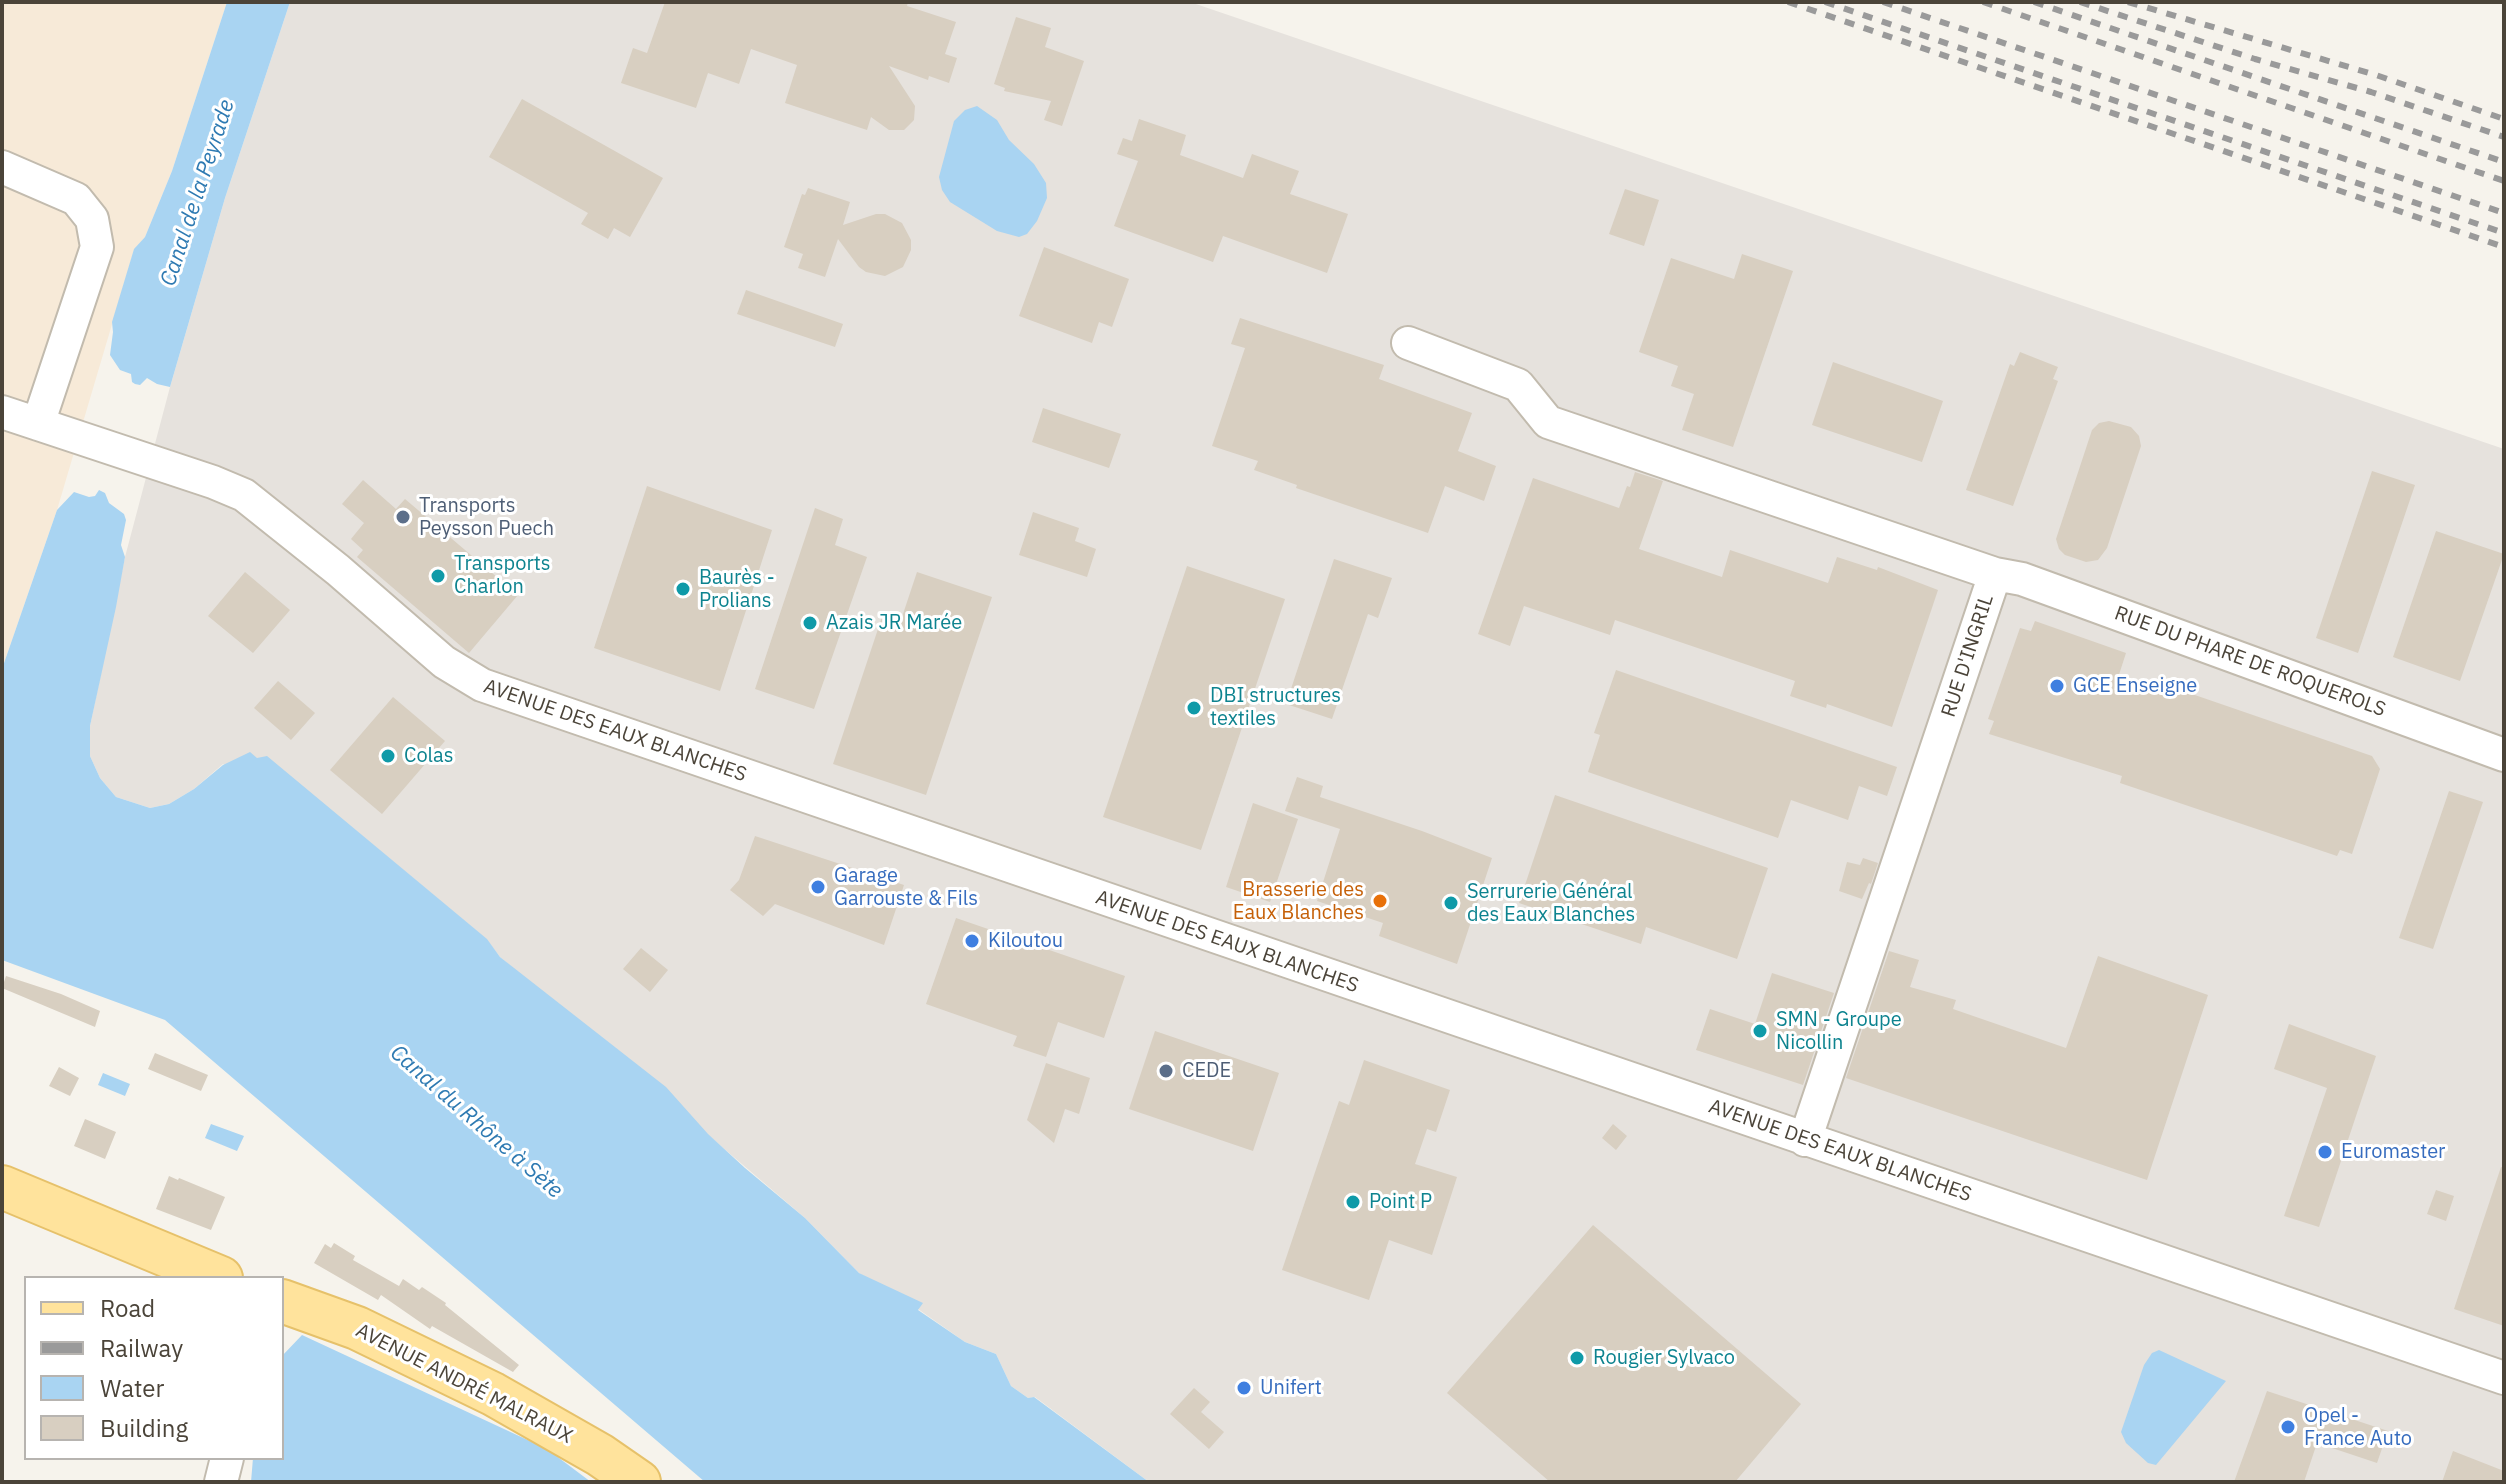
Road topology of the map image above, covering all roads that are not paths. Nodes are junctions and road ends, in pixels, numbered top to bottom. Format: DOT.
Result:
graph roads {
  1 [pos="2,167"];
  2 [pos="1408,343"];
  3 [pos="2,412"];
  4 [pos="38,424"];
  5 [pos="1995,574"];
  6 [pos="2504,755"];
  7 [pos="1805,1140"];
  8 [pos="2,1187"];
  9 [pos="216,1276"];
  10 [pos="284,1302"];
  11 [pos="2504,1378"];
  12 [pos="226,1460"];
  13 [pos="221,1482"];
  14 [pos="639,1482"];
  1 -- 4 [label="street"];
  2 -- 5 [label="street, RUE D'INGRIL"];
  3 -- 4 [label="street, AVENUE DES EAUX BLANCHES"];
  4 -- 7 [label="street, AVENUE DES EAUX BLANCHES"];
  5 -- 6 [label="street, RUE DU PHARE DE ROQUEROLS"];
  5 -- 7 [label="street, RUE D'INGRIL"];
  7 -- 11 [label="street, AVENUE DES EAUX BLANCHES"];
  8 -- 9 [label="main road"];
  10 -- 14 [label="main road, AVENUE ANDRÉ MALRAUX"];
  12 -- 13 [label="street"];
}
